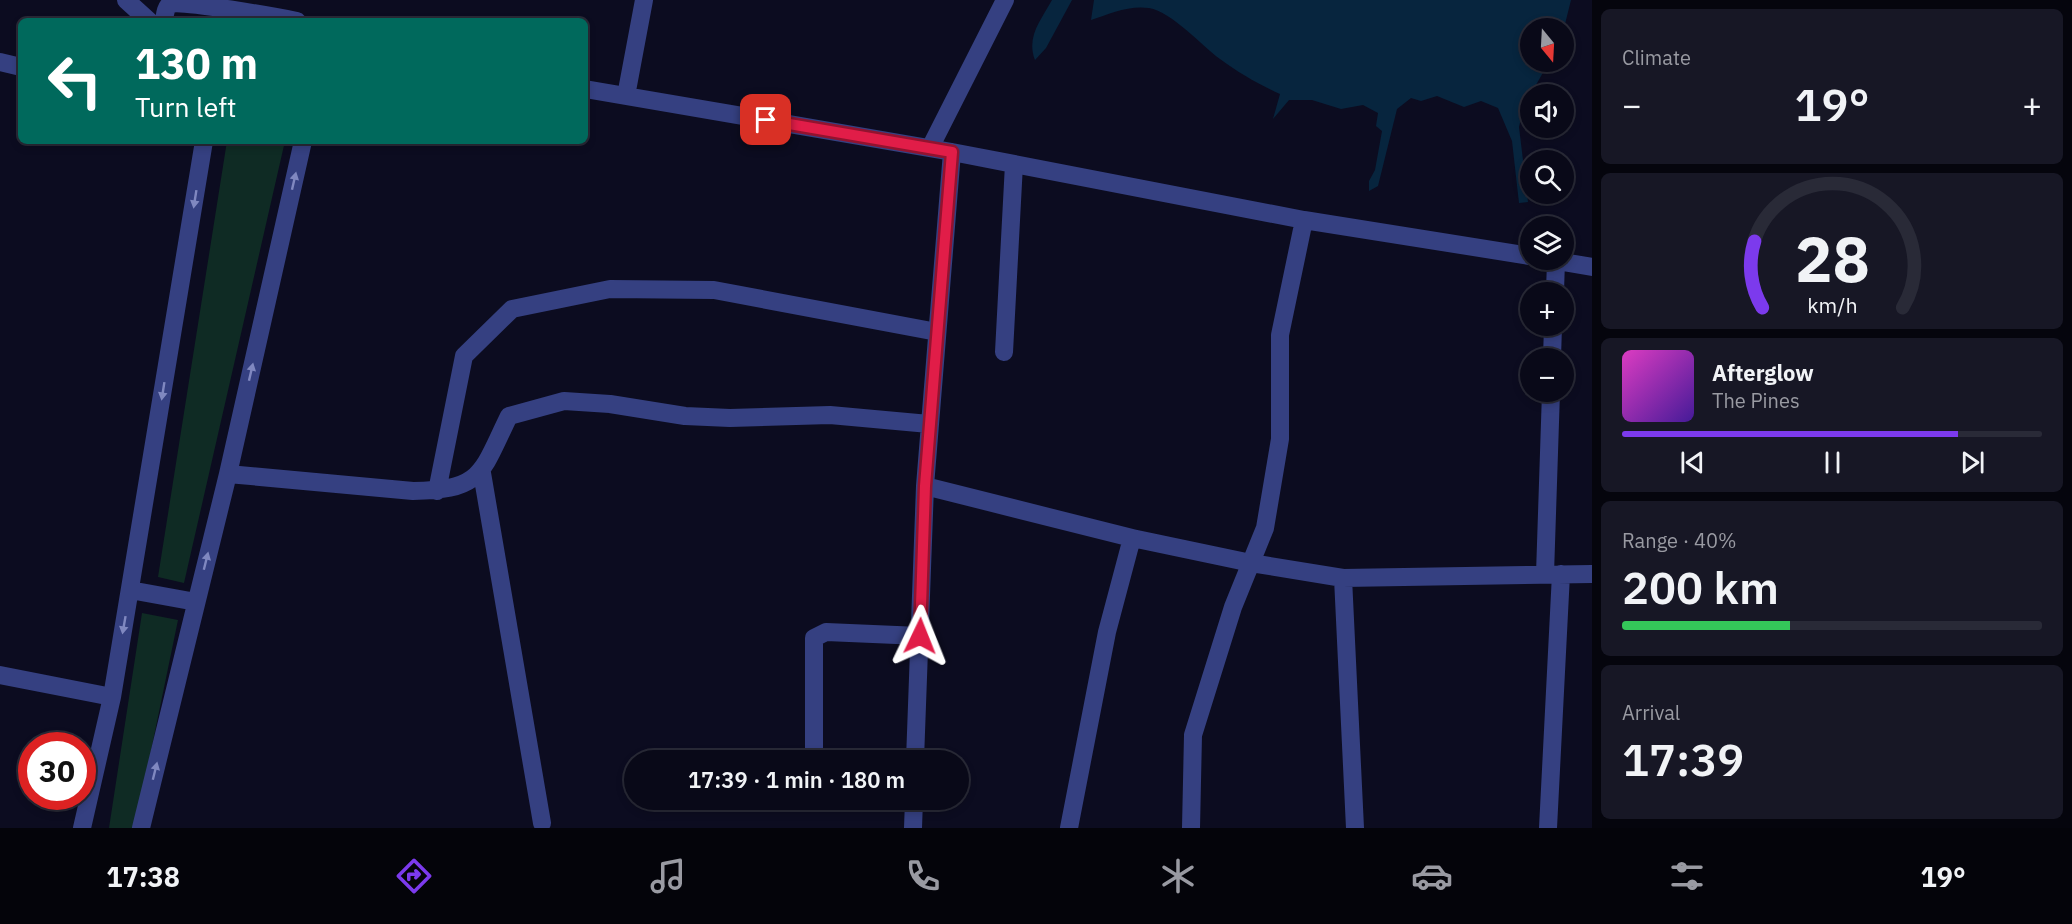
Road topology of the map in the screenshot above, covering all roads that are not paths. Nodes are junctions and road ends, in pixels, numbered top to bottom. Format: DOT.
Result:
graph roads {
  1 [pos="126,0"];
  2 [pos="644,0"];
  3 [pos="1005,0"];
  4 [pos="279,9"];
  5 [pos="146,18"];
  6 [pos="164,18"];
  7 [pos="292,18"];
  8 [pos="0,62"];
  9 [pos="18,66"];
  10 [pos="588,90"];
  11 [pos="626,96"];
  12 [pos="204,144"];
  13 [pos="302,144"];
  14 [pos="930,148"];
  15 [pos="952,152"];
  16 [pos="1014,164"];
  17 [pos="1304,220"];
  18 [pos="1520,254"];
  19 [pos="1574,264"];
  20 [pos="1592,267"];
  21 [pos="937,332"];
  22 [pos="1004,352"];
  23 [pos="1551,402"];
  24 [pos="929,424"];
  25 [pos="482,472"];
  26 [pos="228,474"];
  27 [pos="925,486"];
  28 [pos="437,490"];
  29 [pos="1132,538"];
  30 [pos="1251,563"];
  31 [pos="1553,574"];
  32 [pos="1592,574"];
  33 [pos="1343,578"];
  34 [pos="130,590"];
  35 [pos="196,602"];
  36 [pos="920,636"];
  37 [pos="0,675"];
  38 [pos="112,697"];
  39 [pos="814,749"];
  40 [pos="915,750"];
  41 [pos="914,810"];
  42 [pos="542,823"];
  43 [pos="82,828"];
  44 [pos="141,828"];
  45 [pos="913,828"];
  46 [pos="1069,828"];
  47 [pos="1191,828"];
  48 [pos="1355,828"];
  49 [pos="1548,828"];
  1 -- 5 [label="street"];
  2 -- 11 [label="street"];
  3 -- 14 [label="street"];
  4 -- 6 [label="street"];
  4 -- 7 [label="street"];
  8 -- 9 [label="street"];
  10 -- 11 [label="street"];
  11 -- 14 [label="street"];
  12 -- 34 [label="street, one-way"];
  26 -- 13 [label="street, one-way"];
  14 -- 15 [label="street"];
  15 -- 16 [label="street"];
  15 -- 21 [label="street"];
  16 -- 17 [label="street"];
  16 -- 22 [label="street"];
  17 -- 18 [label="street"];
  17 -- 30 [label="street"];
  19 -- 20 [label="street"];
  21 -- 24 [label="street"];
  21 -- 28 [label="street"];
  23 -- 31 [label="street"];
  24 -- 25 [label="street"];
  24 -- 27 [label="street"];
  25 -- 28 [label="street"];
  25 -- 42 [label="street"];
  26 -- 28 [label="street"];
  35 -- 26 [label="street, one-way"];
  27 -- 29 [label="street"];
  27 -- 36 [label="street"];
  29 -- 30 [label="street"];
  29 -- 46 [label="street"];
  30 -- 33 [label="street"];
  30 -- 47 [label="street"];
  31 -- 32 [label="street"];
  31 -- 33 [label="street"];
  31 -- 49 [label="street"];
  33 -- 48 [label="street"];
  34 -- 35 [label="street"];
  34 -- 38 [label="street, one-way"];
  44 -- 35 [label="street, one-way"];
  36 -- 39 [label="street"];
  36 -- 40 [label="street"];
  37 -- 38 [label="street"];
  38 -- 43 [label="street"];
  41 -- 45 [label="street"];
}
